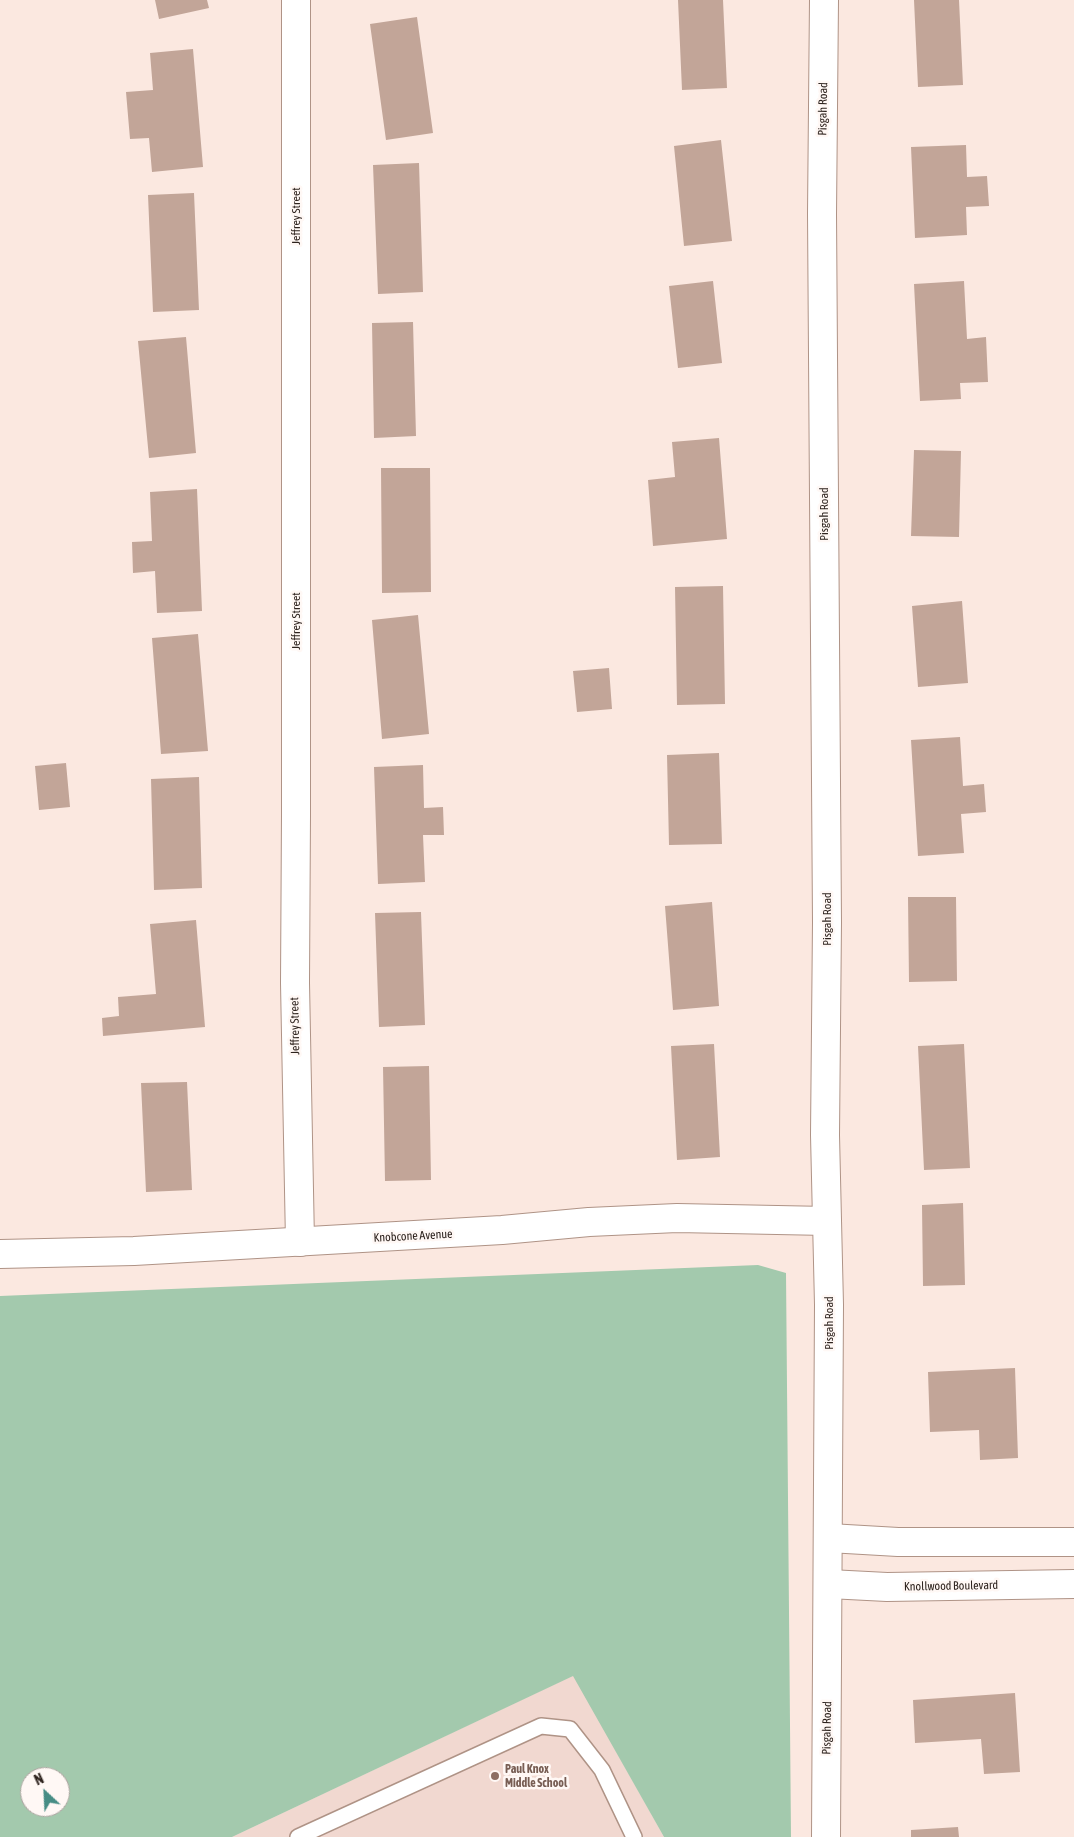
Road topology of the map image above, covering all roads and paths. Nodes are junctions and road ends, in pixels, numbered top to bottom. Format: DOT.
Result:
graph roads {
  1 [pos="296,0"];
  2 [pos="824,0"];
  3 [pos="827,1221"];
  4 [pos="300,1242"];
  5 [pos="0,1254"];
  6 [pos="829,1538"];
  7 [pos="1074,1542"];
  8 [pos="829,1584"];
  9 [pos="1074,1584"];
  10 [pos="298,1837"];
  11 [pos="634,1837"];
  12 [pos="826,1837"];
  1 -- 4 [label="street, Jeffrey Street"];
  2 -- 3 [label="street, Pisgah Road"];
  3 -- 4 [label="street, Knobcone Avenue"];
  3 -- 6 [label="street, Pisgah Road"];
  4 -- 5 [label="street, Knobcone Avenue"];
  6 -- 7 [label="street"];
  6 -- 8 [label="street, Pisgah Road"];
  8 -- 9 [label="street, Knollwood Boulevard"];
  8 -- 12 [label="street, Pisgah Road"];
  10 -- 11 [label="lane"];
}
